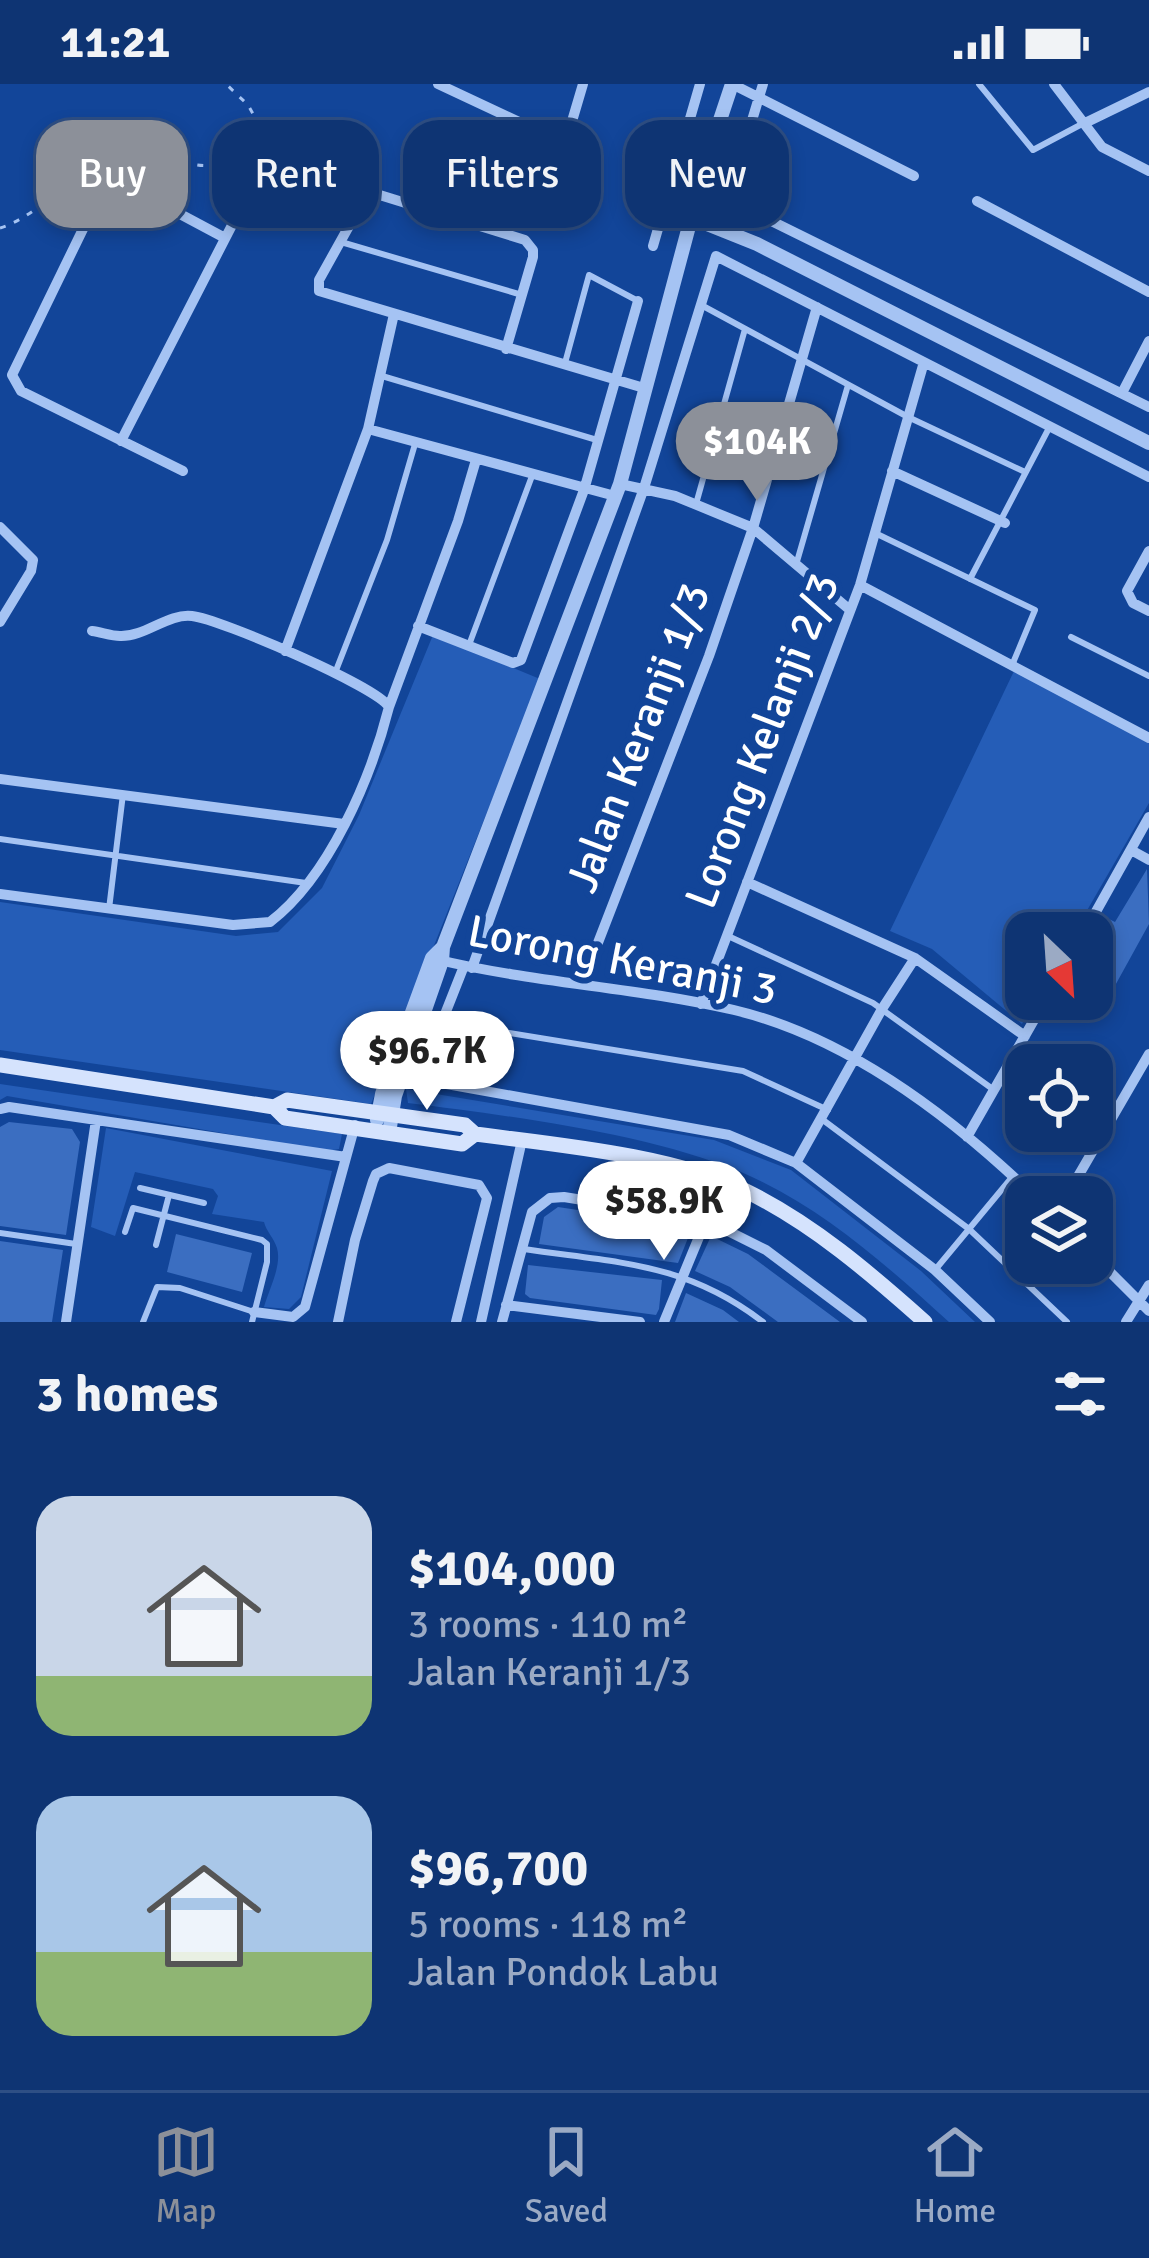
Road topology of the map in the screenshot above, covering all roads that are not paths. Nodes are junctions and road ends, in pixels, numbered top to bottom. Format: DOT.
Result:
graph roads {
  1 [pos="438,84"];
  2 [pos="583,84"];
  3 [pos="700,84"];
  4 [pos="732,84"];
  5 [pos="764,84"];
  6 [pos="979,84"];
  7 [pos="1054,84"];
  8 [pos="1149,92"];
  9 [pos="759,98"];
  10 [pos="515,120"];
  11 [pos="573,120"];
  12 [pos="690,120"];
  13 [pos="720,120"];
  14 [pos="1085,123"];
  15 [pos="1149,171"];
  16 [pos="914,176"];
  17 [pos="379,195"];
  18 [pos="977,201"];
  19 [pos="230,228"];
  20 [pos="348,228"];
  21 [pos="658,228"];
  22 [pos="689,228"];
  23 [pos="716,228"];
  24 [pos="225,238"];
  25 [pos="340,242"];
  26 [pos="653,246"];
  27 [pos="1149,292"];
  28 [pos="522,295"];
  29 [pos="638,301"];
  30 [pos="701,305"];
  31 [pos="817,307"];
  32 [pos="394,314"];
  33 [pos="745,329"];
  34 [pos="1149,341"];
  35 [pos="506,349"];
  36 [pos="802,360"];
  37 [pos="924,362"];
  38 [pos="564,366"];
  39 [pos="381,376"];
  40 [pos="614,382"];
  41 [pos="848,385"];
  42 [pos="644,388"];
  43 [pos="1122,393"];
  44 [pos="1149,407"];
  45 [pos="908,417"];
  46 [pos="1050,426"];
  47 [pos="368,429"];
  48 [pos="598,440"];
  49 [pos="121,442"];
  50 [pos="416,443"];
  51 [pos="1149,443"];
  52 [pos="476,460"];
  53 [pos="183,471"];
  54 [pos="892,471"];
  55 [pos="1025,472"];
  56 [pos="532,476"];
  57 [pos="1149,477"];
  58 [pos="644,488"];
  59 [pos="584,490"];
  60 [pos="617,490"];
  61 [pos="696,504"];
  62 [pos="1002,522"];
  63 [pos="0,527"];
  64 [pos="753,528"];
  65 [pos="874,533"];
  66 [pos="1149,551"];
  67 [pos="796,565"];
  68 [pos="970,579"];
  69 [pos="860,585"];
  70 [pos="850,610"];
  71 [pos="1149,611"];
  72 [pos="0,622"];
  73 [pos="418,626"];
  74 [pos="92,631"];
  75 [pos="1071,637"];
  76 [pos="469,645"];
  77 [pos="285,652"];
  78 [pos="1013,663"];
  79 [pos="335,673"];
  80 [pos="1149,676"];
  81 [pos="388,707"];
  82 [pos="1149,738"];
  83 [pos="0,779"];
  84 [pos="123,794"];
  85 [pos="1149,818"];
  86 [pos="344,824"];
  87 [pos="0,839"];
  88 [pos="1131,850"];
  89 [pos="116,856"];
  90 [pos="1149,860"];
  91 [pos="747,881"];
  92 [pos="310,884"];
  93 [pos="0,894"];
  94 [pos="109,909"];
  95 [pos="1096,912"];
  96 [pos="727,936"];
  97 [pos="439,955"];
  98 [pos="915,958"];
  99 [pos="468,967"];
  100 [pos="582,984"];
  101 [pos="701,1004"];
  102 [pos="882,1009"];
  103 [pos="1034,1020"];
  104 [pos="442,1022"];
  105 [pos="1024,1036"];
  106 [pos="1149,1054"];
  107 [pos="854,1057"];
  108 [pos="0,1064"];
  109 [pos="402,1076"];
  110 [pos="419,1080"];
  111 [pos="994,1090"];
  112 [pos="274,1107"];
  113 [pos="0,1109"];
  114 [pos="358,1110"];
  115 [pos="385,1114"];
  116 [pos="826,1115"];
  117 [pos="96,1120"];
  118 [pos="355,1129"];
  119 [pos="382,1132"];
  120 [pos="475,1134"];
  121 [pos="967,1137"];
  122 [pos="522,1140"];
  123 [pos="346,1157"];
  124 [pos="796,1163"];
  125 [pos="1013,1176"];
  126 [pos="1078,1176"];
  127 [pos="1005,1186"];
  128 [pos="140,1188"];
  129 [pos="169,1195"];
  130 [pos="204,1203"];
  131 [pos="164,1214"];
  132 [pos="706,1220"];
  133 [pos="969,1229"];
  134 [pos="125,1232"];
  135 [pos="0,1233"];
  136 [pos="326,1233"];
  137 [pos="355,1240"];
  138 [pos="76,1244"];
  139 [pos="156,1245"];
  140 [pos="520,1248"];
  141 [pos="934,1270"];
  142 [pos="1113,1275"];
  143 [pos="684,1276"];
  144 [pos="1149,1285"];
  145 [pos="506,1305"];
  146 [pos="1144,1306"];
  147 [pos="253,1317"];
  148 [pos="65,1322"];
  149 [pos="142,1322"];
  150 [pos="338,1322"];
  151 [pos="456,1322"];
  152 [pos="484,1322"];
  153 [pos="502,1322"];
  154 [pos="640,1322"];
  155 [pos="664,1322"];
  156 [pos="763,1322"];
  157 [pos="862,1322"];
  158 [pos="925,1322"];
  159 [pos="990,1322"];
  160 [pos="1067,1322"];
  161 [pos="1126,1322"];
  1 -- 10 [label="street"];
  2 -- 11 [label="street"];
  3 -- 12 [label="street"];
  4 -- 9 [label="street"];
  4 -- 13 [label="street"];
  5 -- 9 [label="street"];
  6 -- 14 [label="lane"];
  7 -- 14 [label="street"];
  8 -- 14 [label="street"];
  9 -- 16 [label="street"];
  9 -- 43 [label="street"];
  14 -- 15 [label="street"];
  17 -- 28 [label="street"];
  18 -- 27 [label="street"];
  19 -- 24 [label="street"];
  20 -- 25 [label="street"];
  21 -- 26 [label="street"];
  22 -- 42 [label="street"];
  23 -- 51 [label="street"];
  24 -- 49 [label="street"];
  24 -- 49 [label="street"];
  25 -- 28 [label="lane"];
  25 -- 32 [label="street"];
  28 -- 35 [label="street"];
  29 -- 38 [label="lane"];
  29 -- 40 [label="street"];
  30 -- 31 [label="street"];
  30 -- 33 [label="lane"];
  30 -- 58 [label="street"];
  31 -- 36 [label="street, Jalan Keranji 1/3"];
  31 -- 37 [label="street"];
  32 -- 35 [label="street"];
  32 -- 39 [label="street"];
  33 -- 36 [label="lane"];
  33 -- 61 [label="lane"];
  34 -- 43 [label="street"];
  35 -- 38 [label="street"];
  36 -- 41 [label="lane"];
  36 -- 64 [label="street, Jalan Keranji 1/3"];
  37 -- 45 [label="street, Lorong Kelanji 2/3"];
  37 -- 46 [label="street"];
  38 -- 40 [label="street"];
  39 -- 47 [label="street"];
  39 -- 48 [label="lane"];
  40 -- 42 [label="street"];
  40 -- 48 [label="street"];
  41 -- 45 [label="lane"];
  41 -- 67 [label="lane"];
  42 -- 60 [label="street"];
  43 -- 44 [label="street"];
  45 -- 54 [label="street, Lorong Kelanji 2/3"];
  45 -- 55 [label="lane"];
  46 -- 55 [label="lane"];
  46 -- 57 [label="street"];
  47 -- 50 [label="street"];
  47 -- 77 [label="street"];
  48 -- 59 [label="street"];
  49 -- 53 [label="street"];
  50 -- 52 [label="street"];
  50 -- 79 [label="lane"];
  52 -- 56 [label="street"];
  52 -- 73 [label="street"];
  54 -- 62 [label="street"];
  54 -- 65 [label="street, Lorong Kelanji 2/3"];
  55 -- 62 [label="lane"];
  56 -- 59 [label="street"];
  56 -- 76 [label="lane"];
  58 -- 60 [label="street"];
  58 -- 61 [label="street"];
  58 -- 99 [label="street"];
  59 -- 60 [label="street"];
  59 -- 76 [label="street"];
  60 -- 97 [label="street"];
  61 -- 64 [label="street"];
  62 -- 68 [label="lane"];
  63 -- 72 [label="street"];
  64 -- 67 [label="street"];
  64 -- 100 [label="street, Jalan Keranji 1/3"];
  65 -- 68 [label="lane"];
  65 -- 69 [label="street, Lorong Kelanji 2/3"];
  66 -- 71 [label="street"];
  67 -- 70 [label="street"];
  68 -- 78 [label="lane"];
  69 -- 70 [label="street, Lorong Kelanji 2/3"];
  69 -- 78 [label="street"];
  70 -- 91 [label="street, Lorong Kelanji 2/3"];
  73 -- 76 [label="street"];
  73 -- 81 [label="street"];
  74 -- 77 [label="street"];
  75 -- 80 [label="lane"];
  77 -- 79 [label="street"];
  78 -- 82 [label="street"];
  79 -- 81 [label="street"];
  81 -- 86 [label="street"];
  83 -- 84 [label="street"];
  84 -- 86 [label="street"];
  84 -- 89 [label="lane"];
  85 -- 88 [label="street"];
  86 -- 92 [label="street"];
  87 -- 89 [label="lane"];
  88 -- 90 [label="street"];
  88 -- 95 [label="street"];
  89 -- 92 [label="lane"];
  89 -- 94 [label="lane"];
  91 -- 96 [label="street, Lorong Kelanji 2/3"];
  91 -- 98 [label="street"];
  92 -- 94 [label="street"];
  93 -- 94 [label="street"];
  96 -- 101 [label="street, Lorong Kelanji 2/3"];
  96 -- 102 [label="lane"];
  97 -- 99 [label="street, Lorong Keranji 3"];
  97 -- 109 [label="street"];
  97 -- 115 [label="street"];
  98 -- 102 [label="street"];
  98 -- 105 [label="street"];
  99 -- 100 [label="street, Lorong Keranji 3"];
  99 -- 104 [label="street"];
  100 -- 101 [label="street, Lorong Keranji 3"];
  101 -- 107 [label="street, Lorong Keranji 3"];
  102 -- 107 [label="street"];
  102 -- 111 [label="lane"];
  103 -- 105 [label="street"];
  104 -- 110 [label="street"];
  104 -- 116 [label="lane"];
  105 -- 111 [label="street"];
  106 -- 126 [label="street"];
  107 -- 116 [label="street"];
  107 -- 121 [label="street, Lorong Keranji 3"];
  108 -- 112 [label="main road"];
  109 -- 110 [label="street"];
  109 -- 115 [label="street"];
  110 -- 124 [label="street"];
  111 -- 121 [label="street"];
  112 -- 114 [label="main road"];
  112 -- 118 [label="main road"];
  113 -- 117 [label="street"];
  114 -- 115 [label="main road"];
  114 -- 118 [label="street"];
  115 -- 119 [label="street"];
  115 -- 120 [label="main road"];
  116 -- 124 [label="street"];
  116 -- 133 [label="lane"];
  117 -- 123 [label="street"];
  117 -- 138 [label="street"];
  118 -- 119 [label="main road"];
  118 -- 123 [label="street"];
  119 -- 120 [label="main road"];
  120 -- 122 [label="main road"];
  121 -- 125 [label="street, Lorong Keranji 3"];
  122 -- 152 [label="street"];
  122 -- 158 [label="main road"];
  123 -- 136 [label="street"];
  124 -- 141 [label="street"];
  127 -- 133 [label="lane"];
  128 -- 129 [label="lane"];
  129 -- 130 [label="lane"];
  129 -- 131 [label="lane"];
  131 -- 134 [label="lane"];
  131 -- 139 [label="lane"];
  131 -- 147 [label="lane"];
  132 -- 140 [label="street"];
  132 -- 143 [label="street"];
  132 -- 157 [label="street"];
  133 -- 141 [label="lane"];
  133 -- 160 [label="lane"];
  135 -- 138 [label="lane"];
  136 -- 137 [label="street"];
  136 -- 147 [label="street"];
  137 -- 150 [label="street"];
  137 -- 151 [label="street"];
  138 -- 148 [label="street"];
  140 -- 143 [label="lane"];
  140 -- 145 [label="street"];
  141 -- 159 [label="street"];
  142 -- 146 [label="street"];
  143 -- 155 [label="street"];
  143 -- 156 [label="lane"];
  144 -- 146 [label="street"];
  145 -- 153 [label="street"];
  145 -- 154 [label="street"];
  146 -- 161 [label="street"];
  147 -- 149 [label="lane"];
}
